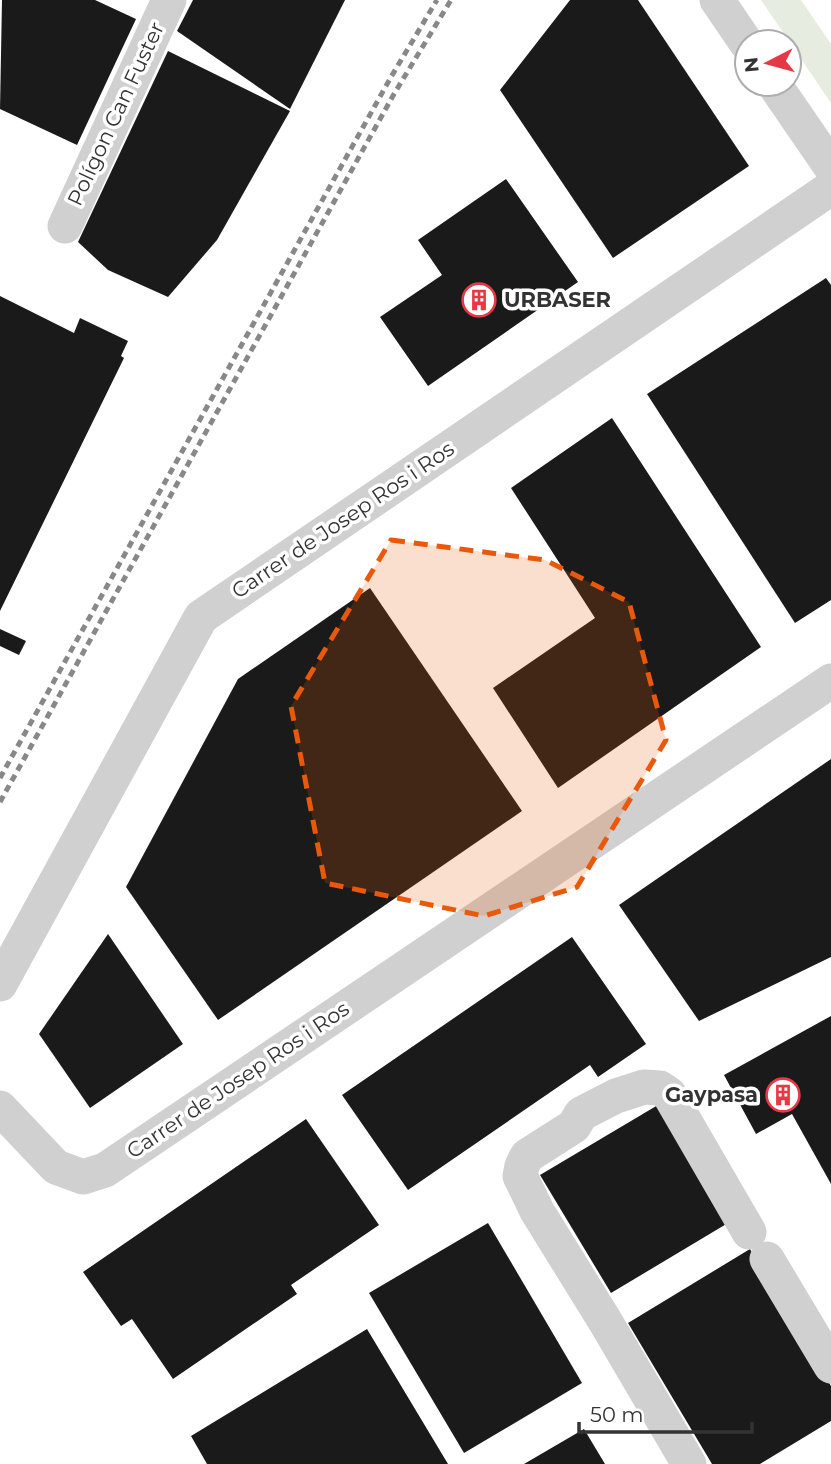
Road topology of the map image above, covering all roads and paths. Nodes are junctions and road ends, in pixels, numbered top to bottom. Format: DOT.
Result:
graph roads {
  1 [pos="717,0"];
  2 [pos="167,1"];
  3 [pos="736,28"];
  4 [pos="784,98"];
  5 [pos="831,167"];
  6 [pos="831,188"];
  7 [pos="65,226"];
  8 [pos="831,681"];
  9 [pos="0,984"];
  10 [pos="0,1108"];
  11 [pos="831,1366"];
  12 [pos="689,1464"];
  1 -- 3 [label="street"];
  2 -- 7 [label="street, Polígon Can Fuster"];
  4 -- 5 [label="street"];
  6 -- 9 [label="street, Carrer de Josep Ros i Ros"];
  8 -- 10 [label="street, Carrer de Josep Ros i Ros"];
  11 -- 12 [label="street"];
}
